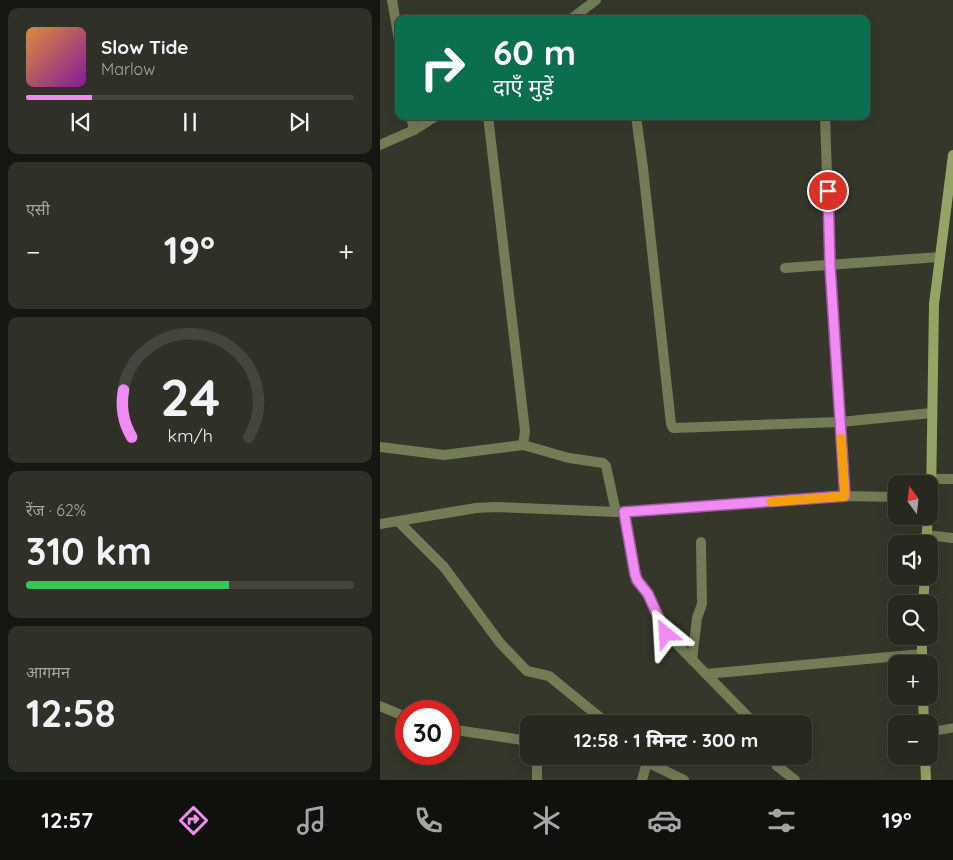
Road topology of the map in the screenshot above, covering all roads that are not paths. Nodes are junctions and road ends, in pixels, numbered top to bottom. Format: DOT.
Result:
graph roads {
  1 [pos="392,0"];
  2 [pos="596,0"];
  3 [pos="576,15"];
  4 [pos="395,17"];
  5 [pos="412,120"];
  6 [pos="430,120"];
  7 [pos="488,120"];
  8 [pos="637,120"];
  9 [pos="825,120"];
  10 [pos="414,130"];
  11 [pos="380,145"];
  12 [pos="953,155"];
  13 [pos="940,258"];
  14 [pos="830,265"];
  15 [pos="785,268"];
  16 [pos="932,413"];
  17 [pos="840,422"];
  18 [pos="523,445"];
  19 [pos="380,447"];
  20 [pos="931,475"];
  21 [pos="938,479"];
  22 [pos="953,479"];
  23 [pos="845,496"];
  24 [pos="888,497"];
  25 [pos="620,512"];
  26 [pos="399,522"];
  27 [pos="380,524"];
  28 [pos="953,538"];
  29 [pos="938,539"];
  30 [pos="700,542"];
  31 [pos="692,660"];
  32 [pos="888,661"];
  33 [pos="706,674"];
  34 [pos="380,706"];
  35 [pos="395,712"];
  36 [pos="597,715"];
  37 [pos="746,715"];
  38 [pos="953,728"];
  39 [pos="938,730"];
  40 [pos="460,731"];
  41 [pos="520,740"];
  42 [pos="538,765"];
  43 [pos="641,765"];
  44 [pos="652,765"];
  45 [pos="776,765"];
  46 [pos="925,765"];
  47 [pos="538,780"];
  48 [pos="642,780"];
  49 [pos="684,780"];
  50 [pos="795,780"];
  51 [pos="926,780"];
  1 -- 4 [label="street"];
  2 -- 3 [label="street"];
  5 -- 10 [label="street"];
  6 -- 10 [label="street"];
  7 -- 18 [label="street"];
  8 -- 17 [label="street"];
  9 -- 14 [label="street"];
  10 -- 11 [label="street"];
  12 -- 13 [label="main road"];
  13 -- 14 [label="street"];
  13 -- 16 [label="main road"];
  14 -- 15 [label="street"];
  14 -- 17 [label="street"];
  16 -- 17 [label="street"];
  16 -- 20 [label="main road"];
  17 -- 23 [label="street"];
  18 -- 19 [label="street"];
  18 -- 25 [label="street"];
  21 -- 22 [label="street"];
  23 -- 24 [label="street"];
  23 -- 25 [label="street"];
  25 -- 26 [label="street"];
  25 -- 31 [label="street"];
  26 -- 27 [label="street"];
  26 -- 36 [label="street"];
  28 -- 29 [label="street"];
  30 -- 31 [label="street"];
  31 -- 33 [label="street"];
  32 -- 33 [label="street"];
  33 -- 37 [label="street"];
  34 -- 35 [label="street"];
  38 -- 39 [label="lane"];
  40 -- 41 [label="street"];
  42 -- 47 [label="street"];
  43 -- 48 [label="street"];
  44 -- 49 [label="street"];
  45 -- 50 [label="street"];
  46 -- 51 [label="main road"];
}
